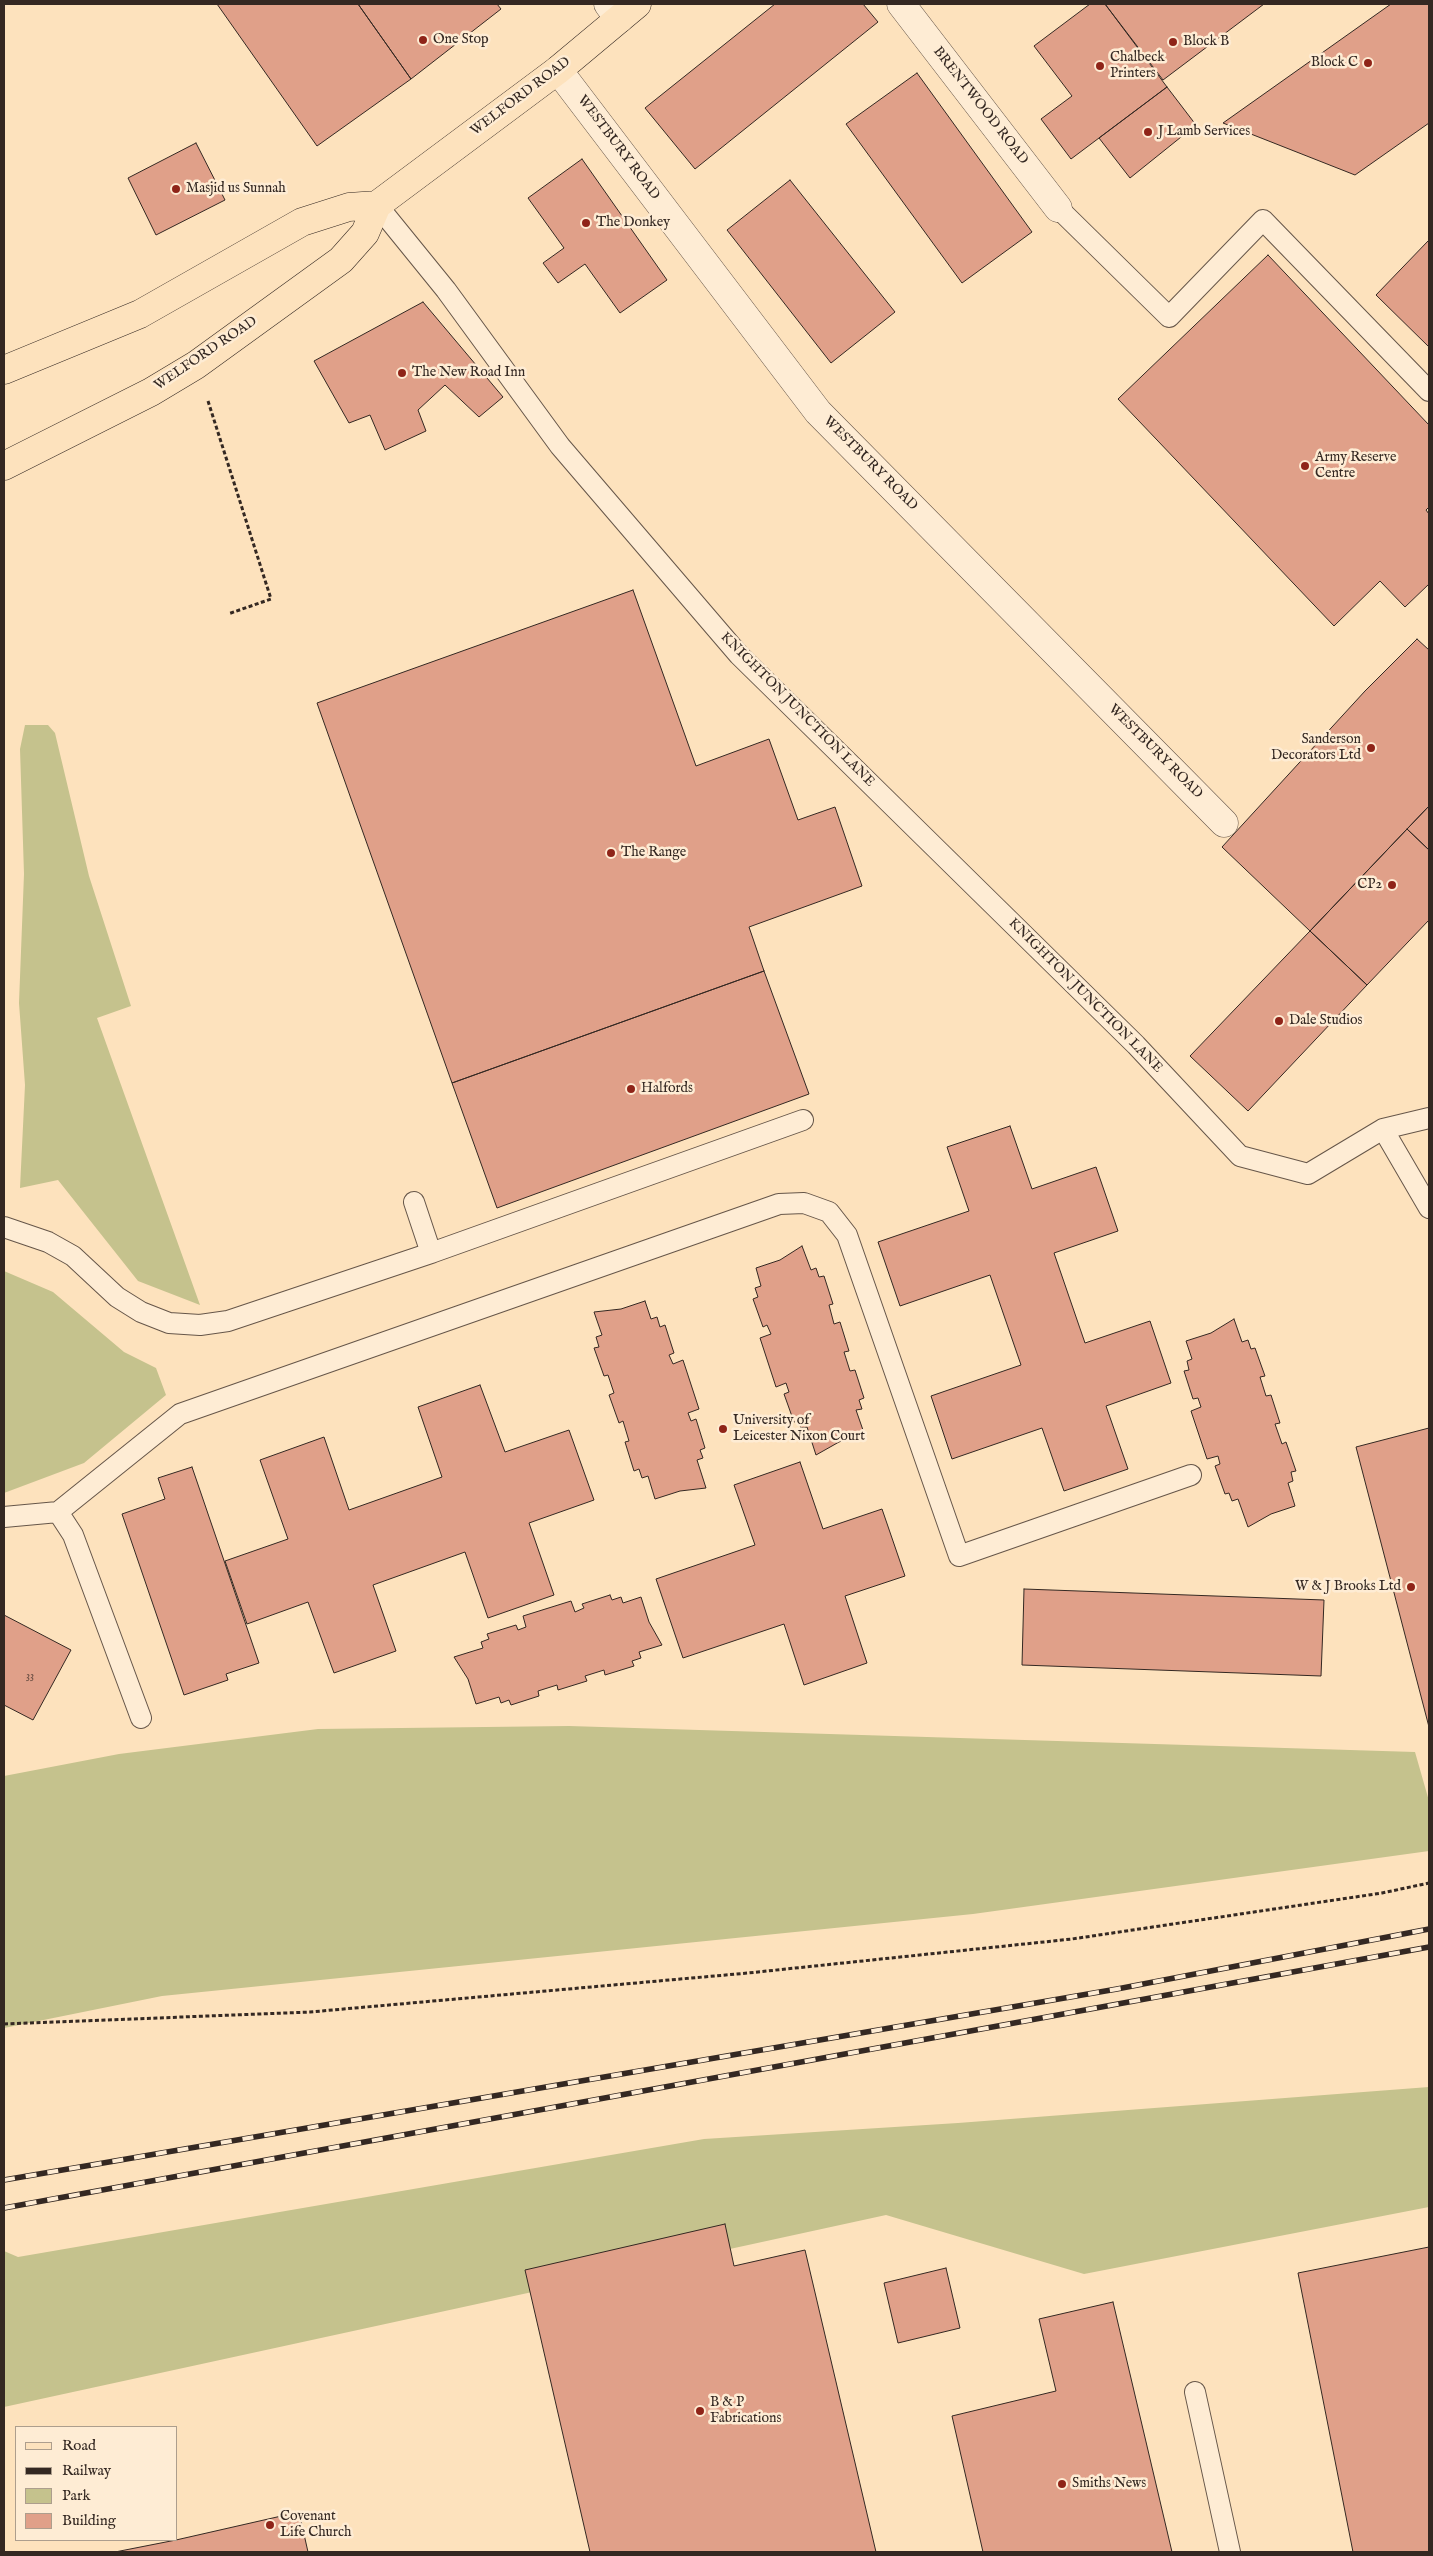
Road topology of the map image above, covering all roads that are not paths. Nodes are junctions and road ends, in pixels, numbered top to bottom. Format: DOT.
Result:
graph roads {
  1 [pos="901,4"];
  2 [pos="621,9"];
  3 [pos="558,70"];
  4 [pos="377,205"];
  5 [pos="1058,208"];
  6 [pos="4,370"];
  7 [pos="1429,390"];
  8 [pos="4,466"];
  9 [pos="1224,823"];
  10 [pos="1429,1118"];
  11 [pos="804,1120"];
  12 [pos="1383,1129"];
  13 [pos="414,1202"];
  14 [pos="1429,1208"];
  15 [pos="4,1227"];
  16 [pos="431,1253"];
  17 [pos="1191,1475"];
  18 [pos="58,1512"];
  19 [pos="4,1517"];
  20 [pos="141,1718"];
  21 [pos="1195,2392"];
  22 [pos="1230,2552"];
  1 -- 5 [label="street, BRENTWOOD ROAD"];
  2 -- 3 [label="main road, WELFORD ROAD"];
  3 -- 4 [label="main road, WELFORD ROAD"];
  3 -- 9 [label="street, WESTBURY ROAD"];
  4 -- 6 [label="main road"];
  4 -- 8 [label="main road, WELFORD ROAD"];
  4 -- 12 [label="lane, KNIGHTON JUNCTION LANE"];
  5 -- 7 [label="lane"];
  10 -- 12 [label="lane"];
  11 -- 16 [label="lane"];
  12 -- 14 [label="lane"];
  13 -- 16 [label="lane"];
  15 -- 16 [label="lane"];
  17 -- 18 [label="lane"];
  18 -- 19 [label="lane"];
  18 -- 20 [label="lane"];
  21 -- 22 [label="lane"];
}
